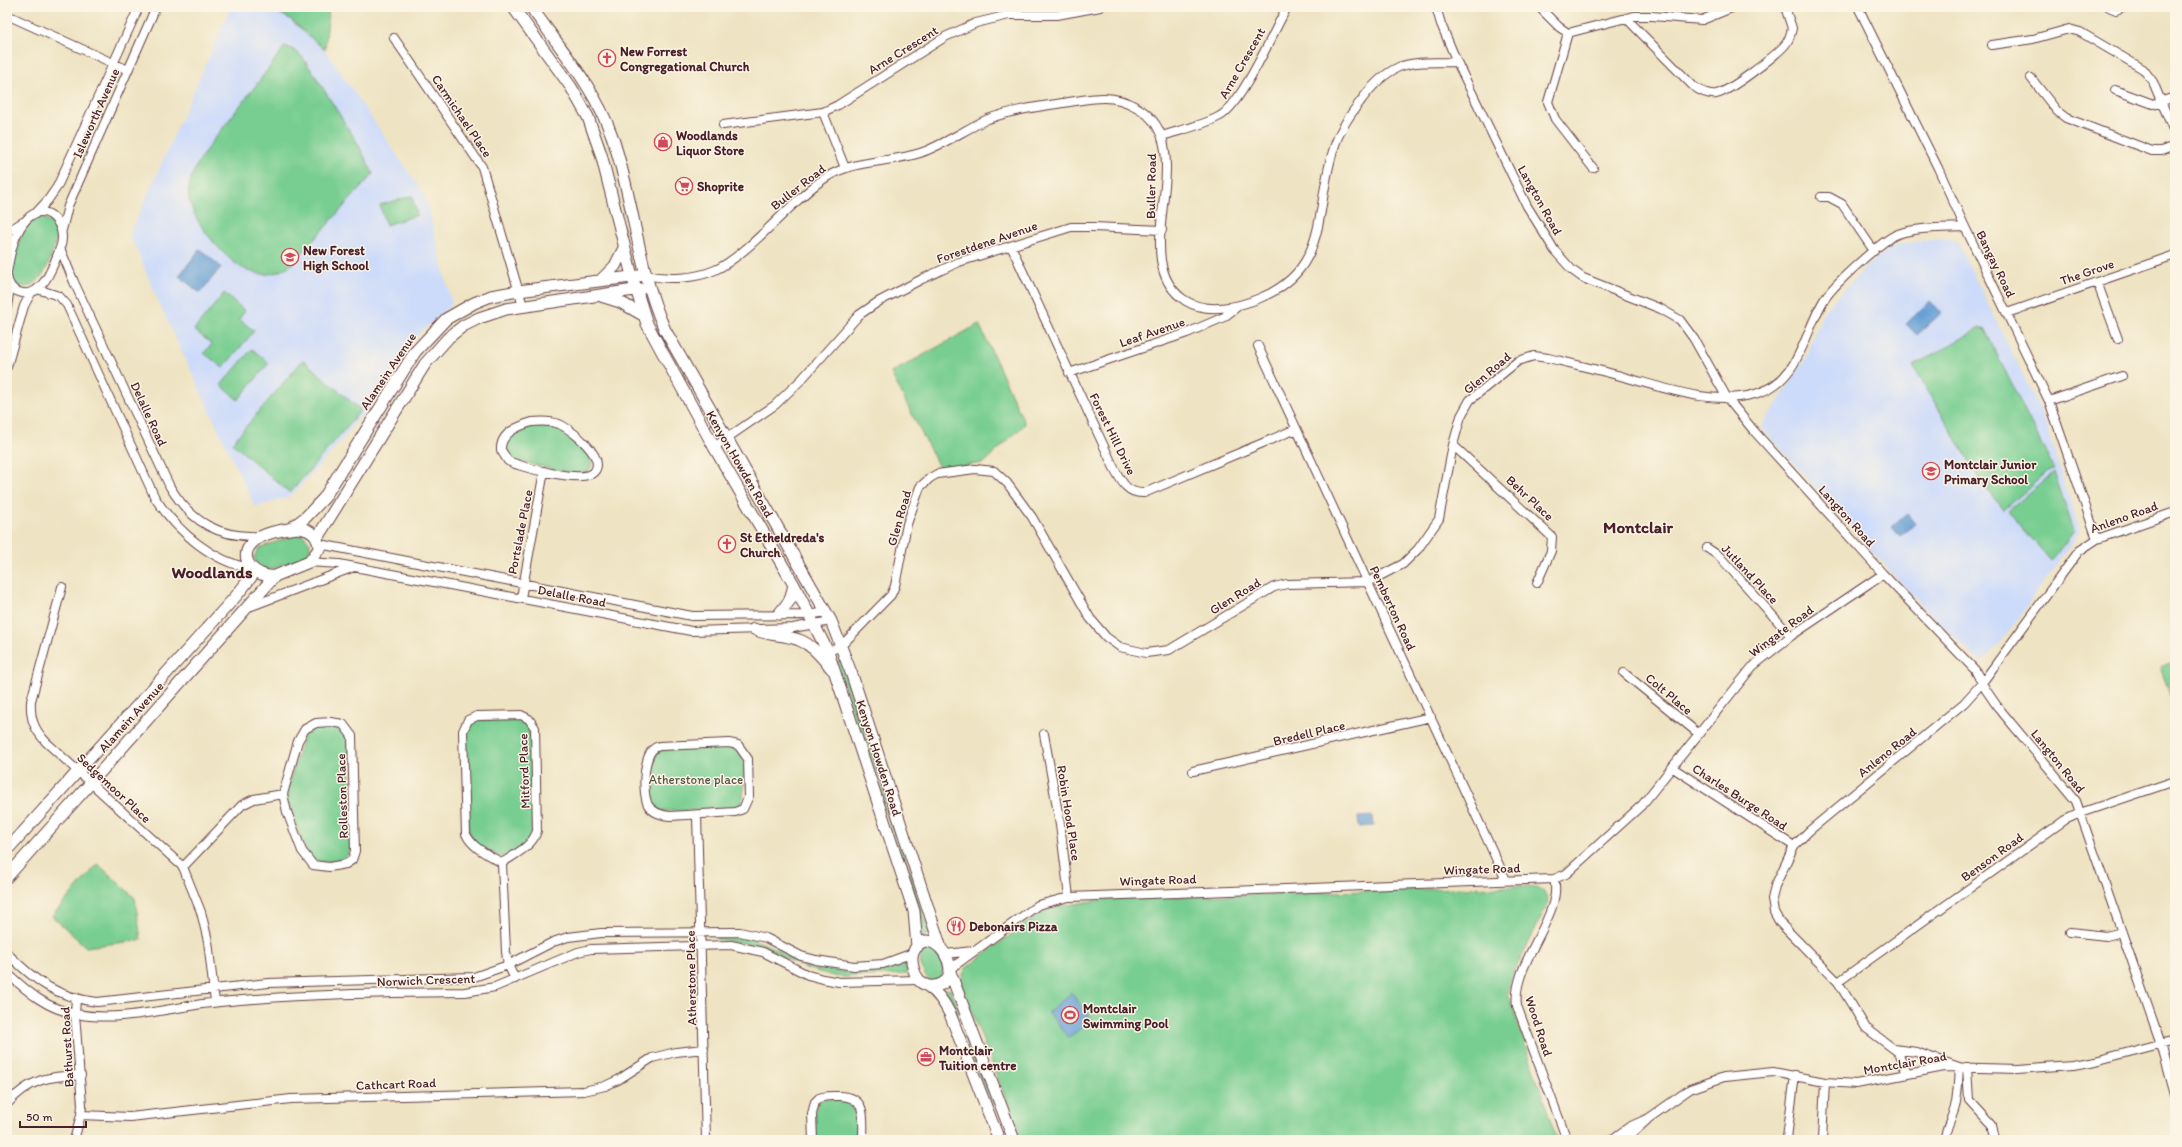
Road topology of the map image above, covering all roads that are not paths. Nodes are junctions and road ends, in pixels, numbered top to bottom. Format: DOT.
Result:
graph roads {
  1 [pos="10,7"];
  2 [pos="139,7"];
  3 [pos="156,7"];
  4 [pos="513,7"];
  5 [pos="531,7"];
  6 [pos="1100,7"];
  7 [pos="1287,7"];
  8 [pos="1436,7"];
  9 [pos="1539,7"];
  10 [pos="1734,7"];
  11 [pos="1785,7"];
  12 [pos="1858,7"];
  13 [pos="2109,7"];
  14 [pos="2123,7"];
  15 [pos="7,14"];
  16 [pos="1626,18"];
  17 [pos="1568,33"];
  18 [pos="394,38"];
  19 [pos="1992,45"];
  20 [pos="1458,62"];
  21 [pos="114,63"];
  22 [pos="128,70"];
  23 [pos="2031,78"];
  24 [pos="2115,90"];
  25 [pos="2175,97"];
  26 [pos="2161,102"];
  27 [pos="823,112"];
  28 [pos="723,125"];
  29 [pos="2175,134"];
  30 [pos="1162,136"];
  31 [pos="2175,146"];
  32 [pos="845,168"];
  33 [pos="1593,168"];
  34 [pos="1821,197"];
  35 [pos="35,214"];
  36 [pos="26,220"];
  37 [pos="1965,228"];
  38 [pos="62,230"];
  39 [pos="1162,230"];
  40 [pos="7,232"];
  41 [pos="1011,246"];
  42 [pos="60,248"];
  43 [pos="624,248"];
  44 [pos="1874,251"];
  45 [pos="2175,255"];
  46 [pos="7,272"];
  47 [pos="646,275"];
  48 [pos="7,276"];
  49 [pos="632,276"];
  50 [pos="663,279"];
  51 [pos="601,280"];
  52 [pos="8,282"];
  53 [pos="2097,282"];
  54 [pos="650,288"];
  55 [pos="635,289"];
  56 [pos="34,291"];
  57 [pos="518,291"];
  58 [pos="599,295"];
  59 [pos="523,306"];
  60 [pos="1238,306"];
  61 [pos="7,307"];
  62 [pos="2007,313"];
  63 [pos="644,315"];
  64 [pos="2118,339"];
  65 [pos="1258,346"];
  66 [pos="7,367"];
  67 [pos="1069,373"];
  68 [pos="2122,376"];
  69 [pos="1727,398"];
  70 [pos="2050,401"];
  71 [pos="1296,429"];
  72 [pos="727,440"];
  73 [pos="1453,446"];
  74 [pos="714,447"];
  75 [pos="544,470"];
  76 [pos="2175,512"];
  77 [pos="290,529"];
  78 [pos="265,536"];
  79 [pos="2097,539"];
  80 [pos="318,541"];
  81 [pos="1707,548"];
  82 [pos="309,562"];
  83 [pos="355,566"];
  84 [pos="254,571"];
  85 [pos="1883,574"];
  86 [pos="275,576"];
  87 [pos="1368,582"];
  88 [pos="1536,583"];
  89 [pos="523,584"];
  90 [pos="794,585"];
  91 [pos="62,587"];
  92 [pos="521,598"];
  93 [pos="248,607"];
  94 [pos="779,614"];
  95 [pos="828,616"];
  96 [pos="812,620"];
  97 [pos="206,629"];
  98 [pos="754,629"];
  99 [pos="1791,636"];
  100 [pos="219,641"];
  101 [pos="841,646"];
  102 [pos="823,653"];
  103 [pos="1624,673"];
  104 [pos="1982,683"];
  105 [pos="1431,717"];
  106 [pos="1044,734"];
  107 [pos="1699,734"];
  108 [pos="1673,768"];
  109 [pos="78,770"];
  110 [pos="1193,771"];
  111 [pos="2175,781"];
  112 [pos="91,783"];
  113 [pos="283,794"];
  114 [pos="2080,813"];
  115 [pos="697,815"];
  116 [pos="1794,846"];
  117 [pos="7,850"];
  118 [pos="502,863"];
  119 [pos="183,867"];
  120 [pos="7,877"];
  121 [pos="1554,879"];
  122 [pos="1506,880"];
  123 [pos="1069,897"];
  124 [pos="702,932"];
  125 [pos="2070,932"];
  126 [pos="2122,932"];
  127 [pos="940,945"];
  128 [pos="702,946"];
  129 [pos="915,950"];
  130 [pos="974,951"];
  131 [pos="7,953"];
  132 [pos="946,954"];
  133 [pos="508,965"];
  134 [pos="950,971"];
  135 [pos="7,973"];
  136 [pos="410,978"];
  137 [pos="515,979"];
  138 [pos="918,980"];
  139 [pos="312,981"];
  140 [pos="1838,982"];
  141 [pos="929,986"];
  142 [pos="214,987"];
  143 [pos="411,993"];
  144 [pos="313,995"];
  145 [pos="76,999"];
  146 [pos="215,1002"];
  147 [pos="75,1014"];
  148 [pos="969,1021"];
  149 [pos="955,1026"];
  150 [pos="2175,1040"];
  151 [pos="2162,1044"];
  152 [pos="1893,1048"];
  153 [pos="704,1050"];
  154 [pos="1963,1067"];
  155 [pos="1907,1074"];
  156 [pos="81,1075"];
  157 [pos="1794,1075"];
  158 [pos="1825,1082"];
  159 [pos="10,1095"];
  160 [pos="2175,1095"];
  161 [pos="7,1104"];
  162 [pos="1003,1110"];
  163 [pos="81,1115"];
  164 [pos="990,1116"];
  165 [pos="1649,1118"];
  166 [pos="1787,1138"];
  167 [pos="1566,1139"];
  168 [pos="74,1140"];
  169 [pos="706,1140"];
  170 [pos="813,1140"];
  171 [pos="863,1140"];
  172 [pos="999,1140"];
  173 [pos="1014,1140"];
  174 [pos="1611,1140"];
  175 [pos="1625,1140"];
  176 [pos="1822,1140"];
  177 [pos="1945,1140"];
  178 [pos="1995,1140"];
  1 -- 15 [label="street"];
  2 -- 21 [label="street, Isleworth Avenue"];
  3 -- 22 [label="street, Isleworth Avenue"];
  4 -- 43 [label="street, Kenyon Howden Road"];
  5 -- 47 [label="street, Kenyon Howden Road"];
  6 -- 27 [label="street, Arne Crescent"];
  7 -- 30 [label="street, Arne Crescent"];
  8 -- 20 [label="street, Langton Road"];
  9 -- 17 [label="street"];
  10 -- 16 [label="street"];
  11 -- 16 [label="street"];
  12 -- 37 [label="street, Bangay Road"];
  13 -- 14 [label="street"];
  15 -- 21 [label="street"];
  16 -- 17 [label="street"];
  17 -- 33 [label="street"];
  18 -- 57 [label="street, Carmichael Place"];
  19 -- 26 [label="street"];
  20 -- 60 [label="street, Buller Road"];
  20 -- 69 [label="street, Langton Road"];
  21 -- 22 [label="street"];
  21 -- 35 [label="street, Isleworth Avenue"];
  22 -- 38 [label="street, Isleworth Avenue"];
  23 -- 31 [label="street"];
  24 -- 26 [label="street"];
  25 -- 26 [label="street"];
  26 -- 29 [label="street"];
  27 -- 28 [label="street, Arne Crescent"];
  27 -- 32 [label="street"];
  30 -- 32 [label="street, Buller Road"];
  30 -- 39 [label="street, Buller Road"];
  32 -- 50 [label="street, Buller Road"];
  34 -- 44 [label="street"];
  35 -- 36 [label="street, Isleworth Avenue"];
  35 -- 38 [label="street"];
  36 -- 40 [label="street, Isleworth Avenue"];
  36 -- 46 [label="street"];
  37 -- 44 [label="street, Glen Road"];
  37 -- 62 [label="street, Bangay Road"];
  38 -- 42 [label="street, Isleworth Avenue"];
  39 -- 41 [label="street, Forestdene Avenue"];
  39 -- 60 [label="street, Buller Road"];
  41 -- 67 [label="street, Forest Hill Drive"];
  41 -- 72 [label="street, Forestdene Avenue"];
  42 -- 56 [label="street"];
  42 -- 78 [label="street, Delalle Road"];
  43 -- 49 [label="street, Kenyon Howden Road"];
  43 -- 51 [label="street"];
  44 -- 69 [label="street, Glen Road"];
  45 -- 53 [label="street, The Grove"];
  47 -- 49 [label="street, Alamein Avenue"];
  47 -- 50 [label="street, Buller Road"];
  47 -- 54 [label="street, Kenyon Howden Road"];
  48 -- 52 [label="street"];
  49 -- 51 [label="street, Alamein Avenue"];
  49 -- 55 [label="street, Kenyon Howden Road"];
  50 -- 54 [label="street, Buller Road"];
  51 -- 57 [label="street, Alamein Avenue"];
  52 -- 56 [label="street"];
  52 -- 61 [label="street"];
  53 -- 62 [label="street, The Grove"];
  53 -- 64 [label="street"];
  54 -- 55 [label="street, Alamein Avenue"];
  54 -- 72 [label="street, Kenyon Howden Road"];
  55 -- 58 [label="street, Alamein Avenue"];
  55 -- 63 [label="street, Kenyon Howden Road"];
  56 -- 66 [label="street"];
  56 -- 84 [label="street"];
  57 -- 59 [label="street, Carmichael Place"];
  57 -- 77 [label="street, Alamein Avenue"];
  58 -- 59 [label="street, Alamein Avenue"];
  58 -- 63 [label="street"];
  59 -- 80 [label="street, Alamein Avenue"];
  60 -- 67 [label="street, Leaf Avenue"];
  62 -- 70 [label="street, Bangay Road"];
  63 -- 74 [label="street, Kenyon Howden Road"];
  65 -- 71 [label="street, Pemberton Road"];
  67 -- 71 [label="street, Forest Hill Drive"];
  68 -- 70 [label="street"];
  69 -- 73 [label="street, Glen Road"];
  69 -- 85 [label="street, Langton Road"];
  70 -- 79 [label="street, Bangay Road"];
  71 -- 87 [label="street, Pemberton Road"];
  72 -- 74 [label="street, Forestdene Avenue"];
  72 -- 95 [label="street, Kenyon Howden Road"];
  73 -- 87 [label="street, Glen Road"];
  73 -- 88 [label="street, Behr Place"];
  74 -- 90 [label="street, Kenyon Howden Road"];
  75 -- 75 [label="street"];
  75 -- 89 [label="street, Portslade Place"];
  76 -- 79 [label="street, Anleno Road"];
  77 -- 78 [label="street"];
  77 -- 80 [label="street"];
  78 -- 84 [label="street"];
  79 -- 104 [label="street, Anleno Road"];
  80 -- 82 [label="street"];
  80 -- 89 [label="street, Delalle Road"];
  81 -- 99 [label="street, Jutland Place"];
  82 -- 83 [label="street, Delalle Road"];
  82 -- 86 [label="street"];
  83 -- 92 [label="street, Delalle Road"];
  83 -- 93 [label="street"];
  84 -- 86 [label="street"];
  84 -- 97 [label="street, Alamein Avenue"];
  85 -- 99 [label="street, Wingate Road"];
  85 -- 104 [label="street, Langton Road"];
  86 -- 93 [label="street, Alamein Avenue"];
  87 -- 101 [label="street, Glen Road"];
  87 -- 105 [label="street, Pemberton Road"];
  89 -- 92 [label="street, Portslade Place"];
  89 -- 94 [label="street, Delalle Road"];
  90 -- 94 [label="street"];
  90 -- 96 [label="street, Kenyon Howden Road"];
  91 -- 109 [label="street, Sedgemoor Place"];
  92 -- 98 [label="street, Delalle Road"];
  93 -- 100 [label="street, Alamein Avenue"];
  94 -- 96 [label="street, Delalle Road"];
  95 -- 96 [label="street, Delalle Road"];
  95 -- 101 [label="street, Kenyon Howden Road"];
  96 -- 98 [label="street, Delalle Road"];
  96 -- 102 [label="street, Kenyon Howden Road"];
  97 -- 100 [label="street"];
  97 -- 109 [label="street, Alamein Avenue"];
  98 -- 102 [label="street"];
  99 -- 107 [label="street, Wingate Road"];
  100 -- 112 [label="street, Alamein Avenue"];
  101 -- 102 [label="street, Glen Road"];
  101 -- 127 [label="street, Kenyon Howden Road"];
  102 -- 129 [label="street, Kenyon Howden Road"];
  103 -- 107 [label="street, Colt Place"];
  104 -- 114 [label="street, Langton Road"];
  104 -- 116 [label="street, Anleno Road"];
  105 -- 110 [label="street, Bredell Place"];
  105 -- 122 [label="street, Pemberton Road"];
  106 -- 123 [label="street, Robin Hood Place"];
  107 -- 108 [label="street, Wingate Road"];
  108 -- 116 [label="street, Charles Burge Road"];
  108 -- 121 [label="street, Wingate Road"];
  109 -- 112 [label="street, Sedgemoor Place"];
  109 -- 117 [label="street, Alamein Avenue"];
  111 -- 114 [label="street, Benson Road"];
  112 -- 119 [label="street, Sedgemoor Place"];
  112 -- 120 [label="street, Alamein Avenue"];
  113 -- 113 [label="street, Rolleston Place"];
  113 -- 119 [label="street"];
  114 -- 126 [label="street, Langton Road"];
  114 -- 140 [label="street, Benson Road"];
  115 -- 115 [label="street"];
  115 -- 124 [label="street, Atherstone Place"];
  116 -- 140 [label="street, Anleno Road"];
  118 -- 118 [label="street, Mitford Place"];
  118 -- 133 [label="street"];
  119 -- 142 [label="street, Sedgemoor Place"];
  121 -- 122 [label="street, Wingate Road"];
  121 -- 167 [label="street, Wood Road"];
  122 -- 123 [label="street, Wingate Road"];
  123 -- 130 [label="street, Wingate Road"];
  124 -- 128 [label="street, Atherstone Place"];
  124 -- 129 [label="street, Norwich Crescent"];
  124 -- 133 [label="street, Norwich Crescent"];
  125 -- 126 [label="street"];
  126 -- 151 [label="street, Langton Road"];
  127 -- 129 [label="street"];
  127 -- 132 [label="street"];
  128 -- 137 [label="street, Norwich Crescent"];
  128 -- 138 [label="street, Norwich Crescent"];
  128 -- 153 [label="street, Atherstone Place"];
  129 -- 138 [label="street"];
  130 -- 132 [label="street, Wingate Road"];
  130 -- 134 [label="street, Wingate Road"];
  131 -- 145 [label="street, Norwich Crescent"];
  132 -- 134 [label="street"];
  133 -- 136 [label="street, Norwich Crescent"];
  133 -- 137 [label="street"];
  134 -- 141 [label="street"];
  134 -- 148 [label="street"];
  135 -- 147 [label="street, Norwich Crescent"];
  136 -- 139 [label="street, Norwich Crescent"];
  136 -- 143 [label="street"];
  137 -- 143 [label="street, Norwich Crescent"];
  138 -- 141 [label="street"];
  139 -- 142 [label="street, Norwich Crescent"];
  139 -- 144 [label="street"];
  140 -- 152 [label="street, Anleno Road"];
  141 -- 149 [label="street"];
  142 -- 145 [label="street, Norwich Crescent"];
  142 -- 146 [label="street, Sedgemoor Place"];
  143 -- 144 [label="street, Norwich Crescent"];
  144 -- 146 [label="street, Norwich Crescent"];
  145 -- 147 [label="street, Bathurst Road"];
  146 -- 147 [label="street, Norwich Crescent"];
  147 -- 156 [label="street, Bathurst Road"];
  148 -- 149 [label="street"];
  148 -- 162 [label="street"];
  149 -- 164 [label="street"];
  150 -- 151 [label="street, Montclair Road"];
  151 -- 154 [label="street, Montclair Road"];
  151 -- 160 [label="street, Langton Road"];
  152 -- 154 [label="street, Anleno Road"];
  152 -- 155 [label="street, Anleno Road"];
  153 -- 163 [label="street, Cathcart Road"];
  153 -- 169 [label="street, Atherstone Place"];
  154 -- 155 [label="street, Montclair Road"];
  154 -- 177 [label="street"];
  154 -- 178 [label="street"];
  155 -- 158 [label="street, Montclair Road"];
  156 -- 159 [label="street"];
  156 -- 163 [label="street, Bathurst Road"];
  157 -- 158 [label="street, Montclair Road"];
  157 -- 165 [label="street, Montclair Road"];
  157 -- 166 [label="street"];
  158 -- 176 [label="street"];
  159 -- 161 [label="street"];
  162 -- 164 [label="street"];
  162 -- 173 [label="street"];
  163 -- 168 [label="street, Bathurst Road"];
  164 -- 172 [label="street"];
  165 -- 174 [label="street, Montclair Road"];
  165 -- 175 [label="street, Montclair Road"];
  170 -- 171 [label="street"];
}
